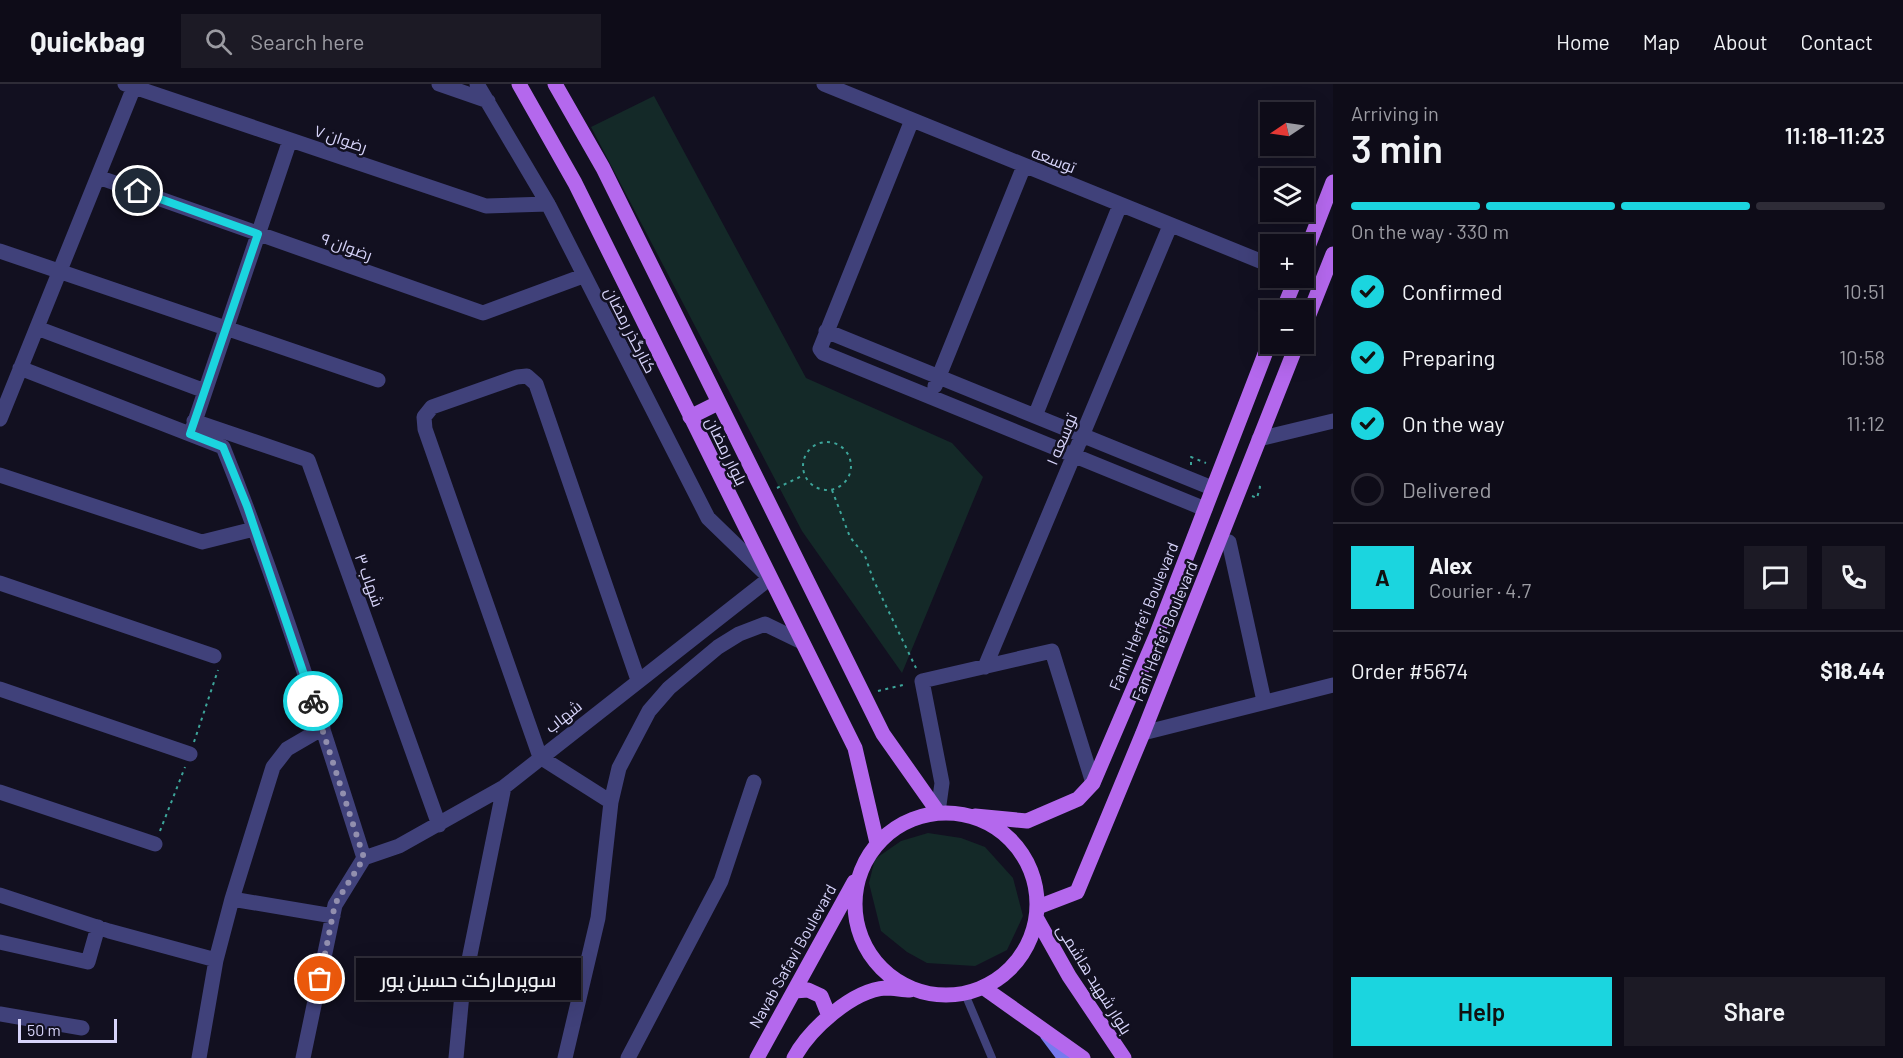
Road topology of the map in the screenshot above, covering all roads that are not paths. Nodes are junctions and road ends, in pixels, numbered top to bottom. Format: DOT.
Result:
graph roads {
  1 [pos="439,84"];
  2 [pos="477,84"];
  3 [pos="519,84"];
  4 [pos="555,84"];
  5 [pos="824,84"];
  6 [pos="130,85"];
  7 [pos="488,101"];
  8 [pos="912,120"];
  9 [pos="290,140"];
  10 [pos="1024,166"];
  11 [pos="98,177"];
  12 [pos="1333,182"];
  13 [pos="548,204"];
  14 [pos="1120,205"];
  15 [pos="1170,226"];
  16 [pos="258,234"];
  17 [pos="1313,234"];
  18 [pos="0,251"];
  19 [pos="1333,254"];
  20 [pos="1260,262"];
  21 [pos="60,270"];
  22 [pos="583,276"];
  23 [pos="1314,302"];
  24 [pos="226,327"];
  25 [pos="37,328"];
  26 [pos="826,331"];
  27 [pos="1265,354"];
  28 [pos="1293,354"];
  29 [pos="20,368"];
  30 [pos="939,377"];
  31 [pos="378,380"];
  32 [pos="205,391"];
  33 [pos="931,397"];
  34 [pos="718,403"];
  35 [pos="1035,416"];
  36 [pos="690,417"];
  37 [pos="0,419"];
  38 [pos="1333,421"];
  39 [pos="192,428"];
  40 [pos="1082,436"];
  41 [pos="1259,439"];
  42 [pos="1074,456"];
  43 [pos="0,474"];
  44 [pos="1212,488"];
  45 [pos="1205,509"];
  46 [pos="254,529"];
  47 [pos="1229,542"];
  48 [pos="770,578"];
  49 [pos="0,583"];
  50 [pos="802,642"];
  51 [pos="214,656"];
  52 [pos="985,667"];
  53 [pos="638,680"];
  54 [pos="1333,686"];
  55 [pos="0,689"];
  56 [pos="1264,701"];
  57 [pos="323,728"];
  58 [pos="1143,733"];
  59 [pos="190,754"];
  60 [pos="540,757"];
  61 [pos="754,782"];
  62 [pos="1093,783"];
  63 [pos="504,787"];
  64 [pos="0,792"];
  65 [pos="611,802"];
  66 [pos="938,812"];
  67 [pos="975,816"];
  68 [pos="439,825"];
  69 [pos="877,843"];
  70 [pos="155,844"];
  71 [pos="364,858"];
  72 [pos="860,872"];
  73 [pos="0,895"];
  74 [pos="231,899"];
  75 [pos="1037,913"];
  76 [pos="333,916"];
  77 [pos="98,927"];
  78 [pos="0,942"];
  79 [pos="216,960"];
  80 [pos="984,988"];
  81 [pos="914,990"];
  82 [pos="794,991"];
  83 [pos="965,994"];
  84 [pos="0,1014"];
  85 [pos="829,1016"];
  86 [pos="1042,1027"];
  87 [pos="82,1028"];
  88 [pos="199,1058"];
  89 [pos="303,1058"];
  90 [pos="456,1058"];
  91 [pos="565,1058"];
  92 [pos="628,1058"];
  93 [pos="757,1058"];
  94 [pos="794,1058"];
  95 [pos="992,1058"];
  96 [pos="1065,1058"];
  97 [pos="1083,1058"];
  98 [pos="1125,1058"];
  1 -- 7 [label="street"];
  2 -- 7 [label="street, کنارگذر رمضان"];
  3 -- 36 [label="main road, بلوار رمضان"];
  4 -- 34 [label="main road, بلوار رمضان"];
  5 -- 8 [label="street, توسعه"];
  6 -- 9 [label="street, رضوان ۷"];
  6 -- 11 [label="street"];
  7 -- 13 [label="street, کنارگذر رمضان"];
  8 -- 10 [label="street, توسعه"];
  8 -- 26 [label="street"];
  9 -- 13 [label="street, رضوان ۷"];
  9 -- 16 [label="street"];
  10 -- 14 [label="street, توسعه"];
  10 -- 30 [label="street"];
  11 -- 16 [label="street, رضوان ۹"];
  11 -- 21 [label="street"];
  12 -- 17 [label="main road"];
  13 -- 22 [label="street, کنارگذر رمضان"];
  14 -- 15 [label="street, توسعه"];
  14 -- 35 [label="street"];
  15 -- 20 [label="street, توسعه"];
  15 -- 40 [label="street, توسعه ۱"];
  16 -- 22 [label="street, رضوان ۹"];
  16 -- 24 [label="street"];
  18 -- 21 [label="street"];
  19 -- 23 [label="main road"];
  21 -- 24 [label="street"];
  21 -- 25 [label="street"];
  22 -- 48 [label="street, کنارگذر رمضان"];
  24 -- 31 [label="street"];
  24 -- 32 [label="street"];
  25 -- 29 [label="street"];
  25 -- 32 [label="street"];
  26 -- 30 [label="street"];
  26 -- 33 [label="street"];
  27 -- 44 [label="main road, Fanni Herfe'i Boulevard"];
  28 -- 41 [label="main road, Fani Herfe'i Boulevard"];
  29 -- 37 [label="street"];
  29 -- 39 [label="street"];
  30 -- 33 [label="street"];
  30 -- 35 [label="street"];
  32 -- 39 [label="street"];
  33 -- 42 [label="street"];
  34 -- 36 [label="main road"];
  34 -- 66 [label="main road, بلوار رمضان"];
  35 -- 40 [label="street"];
  36 -- 48 [label="main road, بلوار رمضان"];
  38 -- 41 [label="street"];
  39 -- 46 [label="street"];
  39 -- 68 [label="street, شهاب ۳"];
  40 -- 42 [label="street, توسعه ۱"];
  40 -- 44 [label="street"];
  41 -- 58 [label="main road, Fani Herfe'i Boulevard"];
  42 -- 45 [label="street"];
  42 -- 52 [label="street, توسعه ۱"];
  43 -- 46 [label="street"];
  44 -- 45 [label="main road, Fanni Herfe'i Boulevard"];
  45 -- 62 [label="main road, Fanni Herfe'i Boulevard"];
  46 -- 57 [label="street"];
  47 -- 56 [label="street"];
  48 -- 50 [label="main road, بلوار رمضان"];
  48 -- 53 [label="street, شهاب"];
  49 -- 51 [label="street"];
  50 -- 65 [label="street"];
  50 -- 69 [label="main road, بلوار رمضان"];
  52 -- 62 [label="street"];
  52 -- 66 [label="street"];
  53 -- 60 [label="street, شهاب"];
  53 -- 60 [label="street"];
  54 -- 56 [label="street"];
  55 -- 59 [label="street"];
  56 -- 58 [label="street"];
  57 -- 71 [label="street"];
  57 -- 74 [label="street"];
  58 -- 75 [label="main road, Fani Herfe'i Boulevard"];
  60 -- 63 [label="street, شهاب"];
  60 -- 65 [label="street"];
  61 -- 92 [label="street"];
  62 -- 67 [label="main road, Fanni Herfe'i Boulevard"];
  63 -- 68 [label="street, شهاب"];
  63 -- 90 [label="street"];
  64 -- 70 [label="street"];
  65 -- 91 [label="street"];
  66 -- 67 [label="main road"];
  66 -- 69 [label="main road"];
  67 -- 75 [label="main road"];
  68 -- 71 [label="street, شهاب"];
  69 -- 72 [label="main road"];
  71 -- 76 [label="street"];
  72 -- 81 [label="main road"];
  72 -- 82 [label="main road, Navab Safavi Boulevard"];
  73 -- 77 [label="street"];
  74 -- 76 [label="street"];
  74 -- 79 [label="street"];
  75 -- 80 [label="main road"];
  75 -- 98 [label="main road, بلوار شهید هاشمی"];
  76 -- 89 [label="street"];
  77 -- 78 [label="street"];
  77 -- 79 [label="street"];
  79 -- 88 [label="street"];
  80 -- 83 [label="main road"];
  80 -- 86 [label="main road"];
  81 -- 83 [label="main road"];
  81 -- 85 [label="main road"];
  82 -- 85 [label="main road"];
  82 -- 93 [label="main road, Navab Safavi Boulevard"];
  83 -- 95 [label="lane"];
  84 -- 87 [label="street"];
  85 -- 94 [label="main road"];
  86 -- 96 [label="street"];
  86 -- 97 [label="main road"];
}
